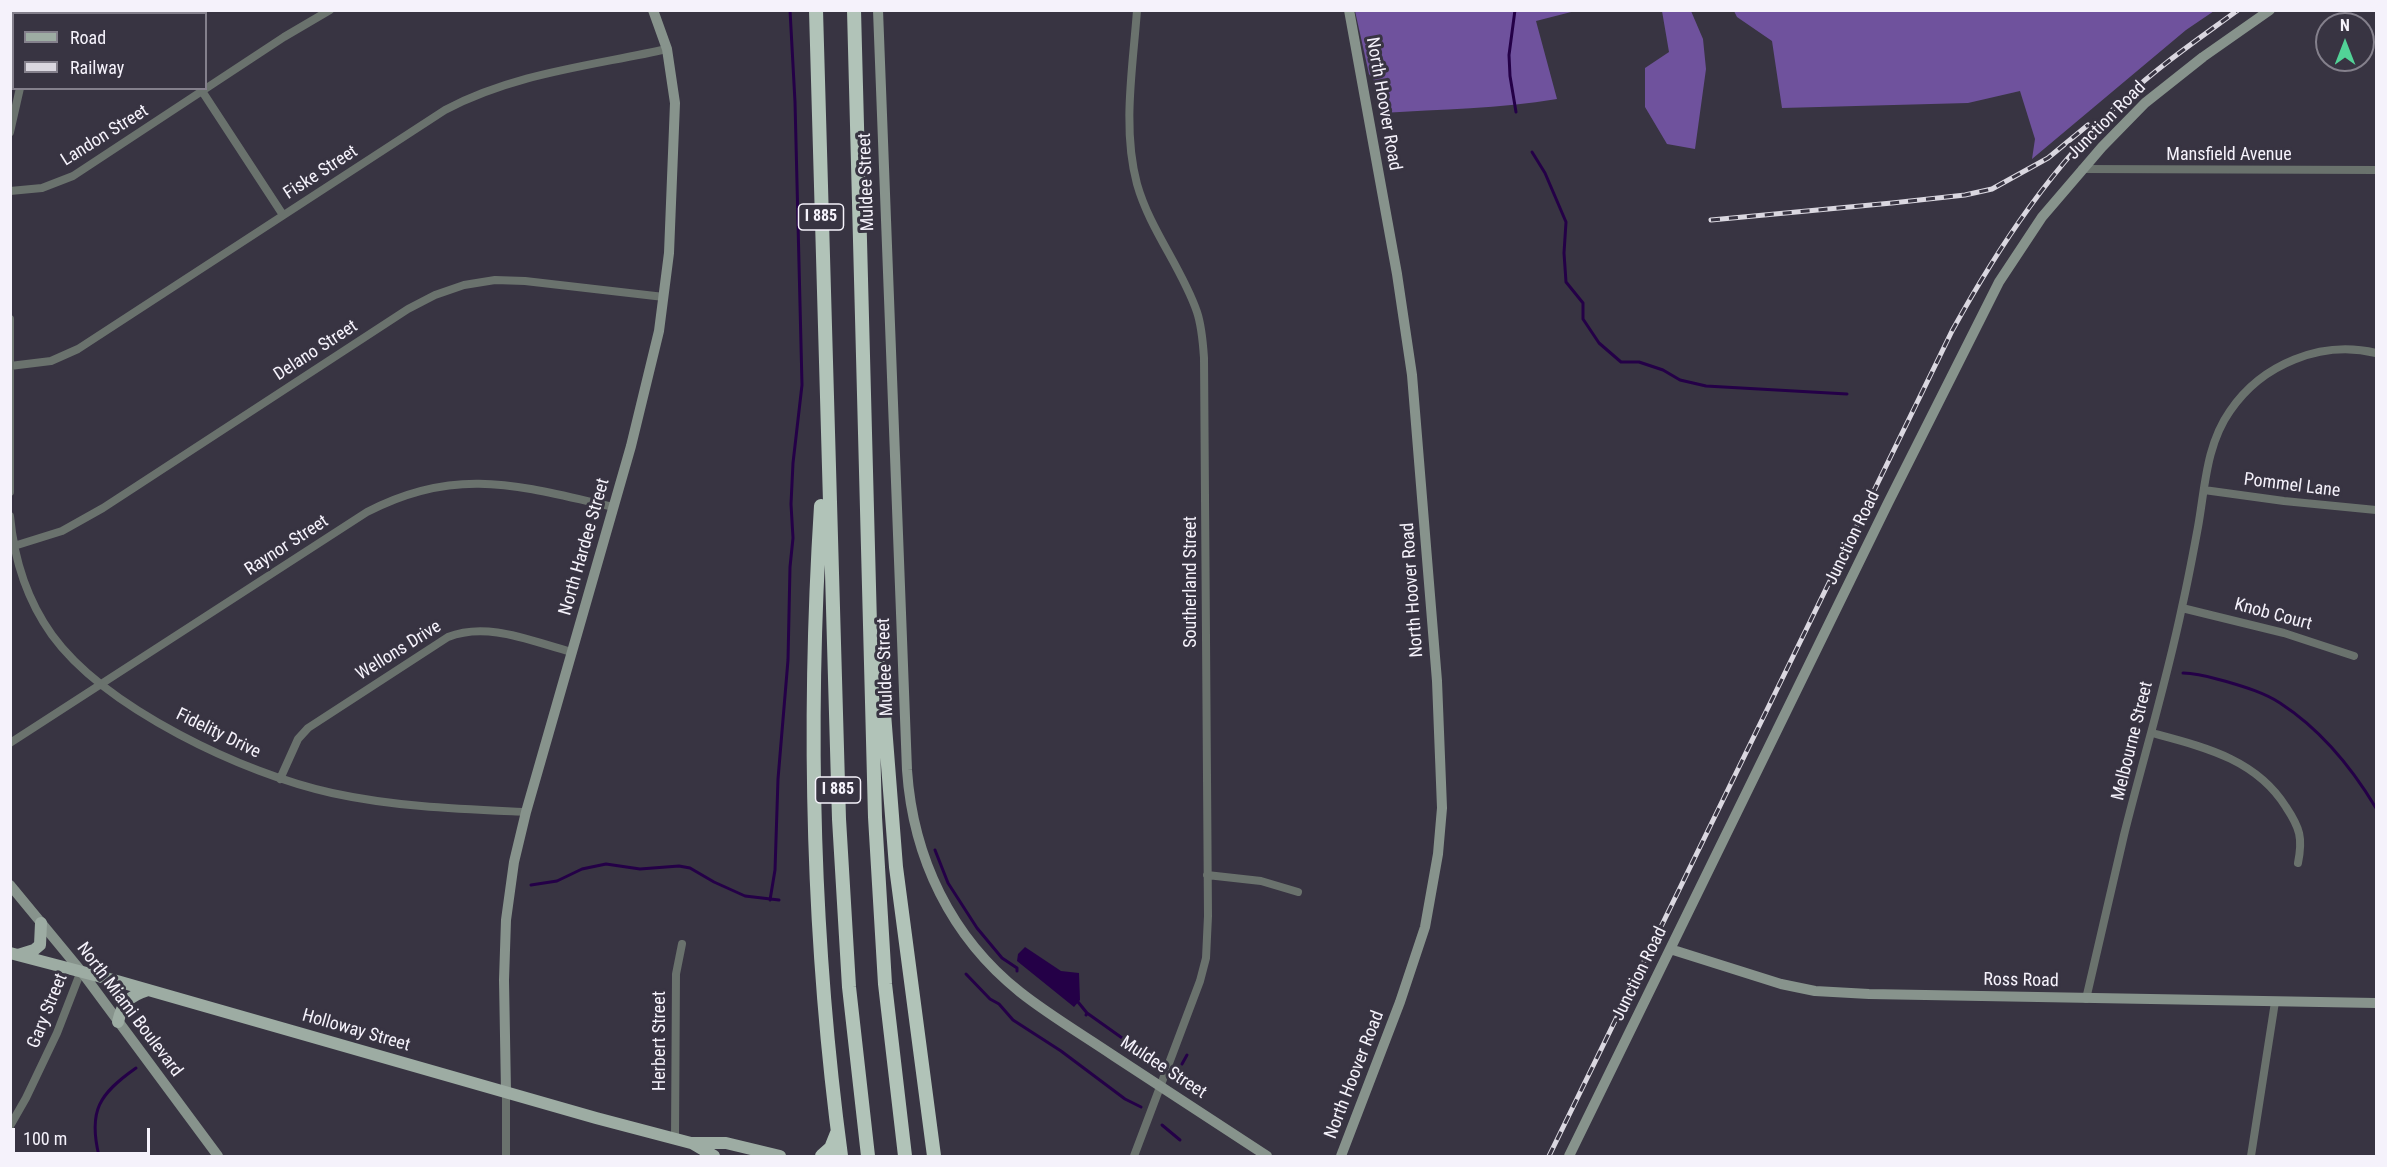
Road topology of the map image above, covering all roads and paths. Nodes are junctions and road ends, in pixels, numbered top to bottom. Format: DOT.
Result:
graph roads {
  1 [pos="330,10"];
  2 [pos="653,10"];
  3 [pos="816,10"];
  4 [pos="854,10"];
  5 [pos="878,10"];
  6 [pos="1137,10"];
  7 [pos="1349,10"];
  8 [pos="2270,10"];
  9 [pos="667,49"];
  10 [pos="207,86"];
  11 [pos="20,90"];
  12 [pos="201,90"];
  13 [pos="10,132"];
  14 [pos="2082,169"];
  15 [pos="2376,170"];
  16 [pos="10,191"];
  17 [pos="283,215"];
  18 [pos="664,297"];
  19 [pos="10,319"];
  20 [pos="2376,353"];
  21 [pos="11,366"];
  22 [pos="826,423"];
  23 [pos="2204,490"];
  24 [pos="10,492"];
  25 [pos="613,507"];
  26 [pos="2376,510"];
  27 [pos="10,516"];
  28 [pos="14,546"];
  29 [pos="2182,608"];
  30 [pos="869,617"];
  31 [pos="572,652"];
  32 [pos="2354,656"];
  33 [pos="101,685"];
  34 [pos="2152,733"];
  35 [pos="10,743"];
  36 [pos="280,779"];
  37 [pos="526,812"];
  38 [pos="2298,863"];
  39 [pos="1207,874"];
  40 [pos="10,885"];
  41 [pos="1298,892"];
  42 [pos="40,923"];
  43 [pos="682,944"];
  44 [pos="1671,949"];
  45 [pos="14,954"];
  46 [pos="81,971"];
  47 [pos="148,990"];
  48 [pos="2086,999"];
  49 [pos="2275,1002"];
  50 [pos="2376,1004"];
  51 [pos="118,1023"];
  52 [pos="1161,1087"];
  53 [pos="506,1092"];
  54 [pos="10,1126"];
  55 [pos="838,1131"];
  56 [pos="675,1138"];
  57 [pos="691,1143"];
  58 [pos="218,1156"];
  59 [pos="506,1156"];
  60 [pos="714,1156"];
  61 [pos="780,1156"];
  62 [pos="822,1156"];
  63 [pos="841,1156"];
  64 [pos="868,1156"];
  65 [pos="904,1156"];
  66 [pos="934,1156"];
  67 [pos="1134,1156"];
  68 [pos="1267,1156"];
  69 [pos="1341,1156"];
  70 [pos="1569,1156"];
  71 [pos="2251,1156"];
  1 -- 10 [label="street, Landon Street"];
  2 -- 9 [label="street, North Hardee Street"];
  3 -- 22 [label="highway, I 885"];
  4 -- 30 [label="highway, I 885"];
  5 -- 52 [label="street, Muldee Street"];
  6 -- 39 [label="street, Southerland Street"];
  7 -- 69 [label="street, North Hoover Road"];
  8 -- 14 [label="street, Junction Road"];
  9 -- 17 [label="street, Fiske Street"];
  9 -- 18 [label="street, North Hardee Street"];
  11 -- 13 [label="street"];
  12 -- 16 [label="street, Landon Street"];
  12 -- 17 [label="street"];
  14 -- 15 [label="street, Mansfield Avenue"];
  14 -- 44 [label="street, Junction Road"];
  17 -- 21 [label="street, Fiske Street"];
  18 -- 25 [label="street, North Hardee Street"];
  18 -- 28 [label="street, Delano Street"];
  19 -- 21 [label="street"];
  20 -- 23 [label="street, Melbourne Street"];
  21 -- 24 [label="street"];
  22 -- 55 [label="highway"];
  22 -- 64 [label="highway, I 885"];
  23 -- 26 [label="street, Pommel Lane"];
  23 -- 29 [label="street, Melbourne Street"];
  25 -- 31 [label="street, North Hardee Street"];
  25 -- 33 [label="street, Raynor Street"];
  27 -- 28 [label="street, Fidelity Drive"];
  28 -- 33 [label="street, Fidelity Drive"];
  29 -- 32 [label="street, Knob Court"];
  29 -- 34 [label="street, Melbourne Street"];
  30 -- 65 [label="highway, I 885"];
  30 -- 66 [label="highway"];
  31 -- 36 [label="street, Wellons Drive"];
  31 -- 37 [label="street, North Hardee Street"];
  33 -- 35 [label="street, Raynor Street"];
  33 -- 36 [label="street, Fidelity Drive"];
  34 -- 38 [label="street"];
  34 -- 48 [label="street, Melbourne Street"];
  36 -- 37 [label="street, Fidelity Drive"];
  37 -- 53 [label="street, North Hardee Street"];
  39 -- 41 [label="street"];
  39 -- 52 [label="street, Southerland Street"];
  40 -- 42 [label="street, North Miami Boulevard"];
  42 -- 45 [label="main road"];
  42 -- 46 [label="street, North Miami Boulevard"];
  43 -- 56 [label="street, Herbert Street"];
  44 -- 48 [label="street, Ross Road"];
  44 -- 70 [label="street, Junction Road"];
  45 -- 46 [label="main road, Holloway Street"];
  46 -- 47 [label="main road, Holloway Street"];
  46 -- 51 [label="street, North Miami Boulevard"];
  46 -- 54 [label="street, Gary Street"];
  47 -- 51 [label="main road"];
  47 -- 53 [label="main road, Holloway Street"];
  48 -- 49 [label="street, Ross Road"];
  49 -- 50 [label="street, Ross Road"];
  49 -- 71 [label="street"];
  51 -- 58 [label="street, North Miami Boulevard"];
  52 -- 67 [label="street, Southerland Street"];
  52 -- 68 [label="street, Muldee Street"];
  53 -- 56 [label="main road, Holloway Street"];
  53 -- 59 [label="street"];
  55 -- 62 [label="highway"];
  55 -- 63 [label="highway"];
  56 -- 57 [label="main road, Holloway Street"];
  57 -- 60 [label="main road, Holloway Street"];
  57 -- 61 [label="main road, Holloway Street"];
}
